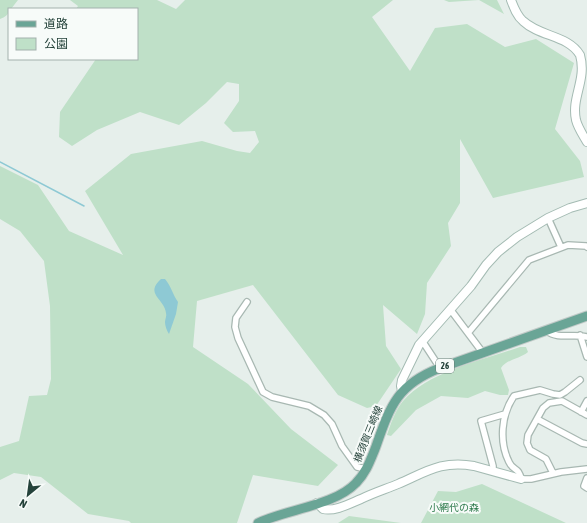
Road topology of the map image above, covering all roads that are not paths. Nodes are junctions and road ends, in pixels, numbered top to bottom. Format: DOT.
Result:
graph roads {
  1 [pos="511,0"];
  2 [pos="584,54"];
  3 [pos="584,132"];
  4 [pos="587,142"];
  5 [pos="587,203"];
  6 [pos="548,218"];
  7 [pos="587,247"];
  8 [pos="561,248"];
  9 [pos="248,302"];
  10 [pos="450,310"];
  11 [pos="587,316"];
  12 [pos="547,331"];
  13 [pos="468,333"];
  14 [pos="580,335"];
  15 [pos="587,337"];
  16 [pos="422,342"];
  17 [pos="483,354"];
  18 [pos="587,357"];
  19 [pos="440,368"];
  20 [pos="580,380"];
  21 [pos="402,391"];
  22 [pos="587,401"];
  23 [pos="581,412"];
  24 [pos="505,414"];
  25 [pos="587,415"];
  26 [pos="537,419"];
  27 [pos="587,444"];
  28 [pos="367,469"];
  29 [pos="587,469"];
  30 [pos="493,471"];
  31 [pos="553,473"];
  32 [pos="587,478"];
  33 [pos="521,479"];
  34 [pos="587,488"];
  35 [pos="317,504"];
  36 [pos="258,523"];
  1 -- 2 [label="street"];
  2 -- 3 [label="street"];
  3 -- 4 [label="street"];
  5 -- 6 [label="street"];
  6 -- 8 [label="street"];
  6 -- 10 [label="street"];
  7 -- 8 [label="street"];
  8 -- 13 [label="street"];
  9 -- 28 [label="street"];
  10 -- 13 [label="street"];
  10 -- 16 [label="street"];
  11 -- 12 [label="main road, 横須賀三崎線 / 26"];
  12 -- 14 [label="street"];
  12 -- 17 [label="main road, 横須賀三崎線 / 26"];
  13 -- 17 [label="street"];
  14 -- 15 [label="street"];
  14 -- 18 [label="street"];
  16 -- 19 [label="street"];
  16 -- 21 [label="street"];
  17 -- 19 [label="main road, 横須賀三崎線 / 26"];
  19 -- 21 [label="main road, 横須賀三崎線 / 26"];
  20 -- 24 [label="street"];
  21 -- 28 [label="main road, 横須賀三崎線 / 26"];
  22 -- 23 [label="street"];
  23 -- 25 [label="street"];
  23 -- 26 [label="street"];
  24 -- 30 [label="street"];
  24 -- 33 [label="street"];
  26 -- 27 [label="street"];
  26 -- 31 [label="street"];
  28 -- 35 [label="main road, 横須賀三崎線 / 26"];
  29 -- 31 [label="street"];
  30 -- 33 [label="street"];
  30 -- 35 [label="street"];
  31 -- 33 [label="street"];
  32 -- 34 [label="street"];
  35 -- 36 [label="main road, 横須賀三崎線 / 26"];
}
